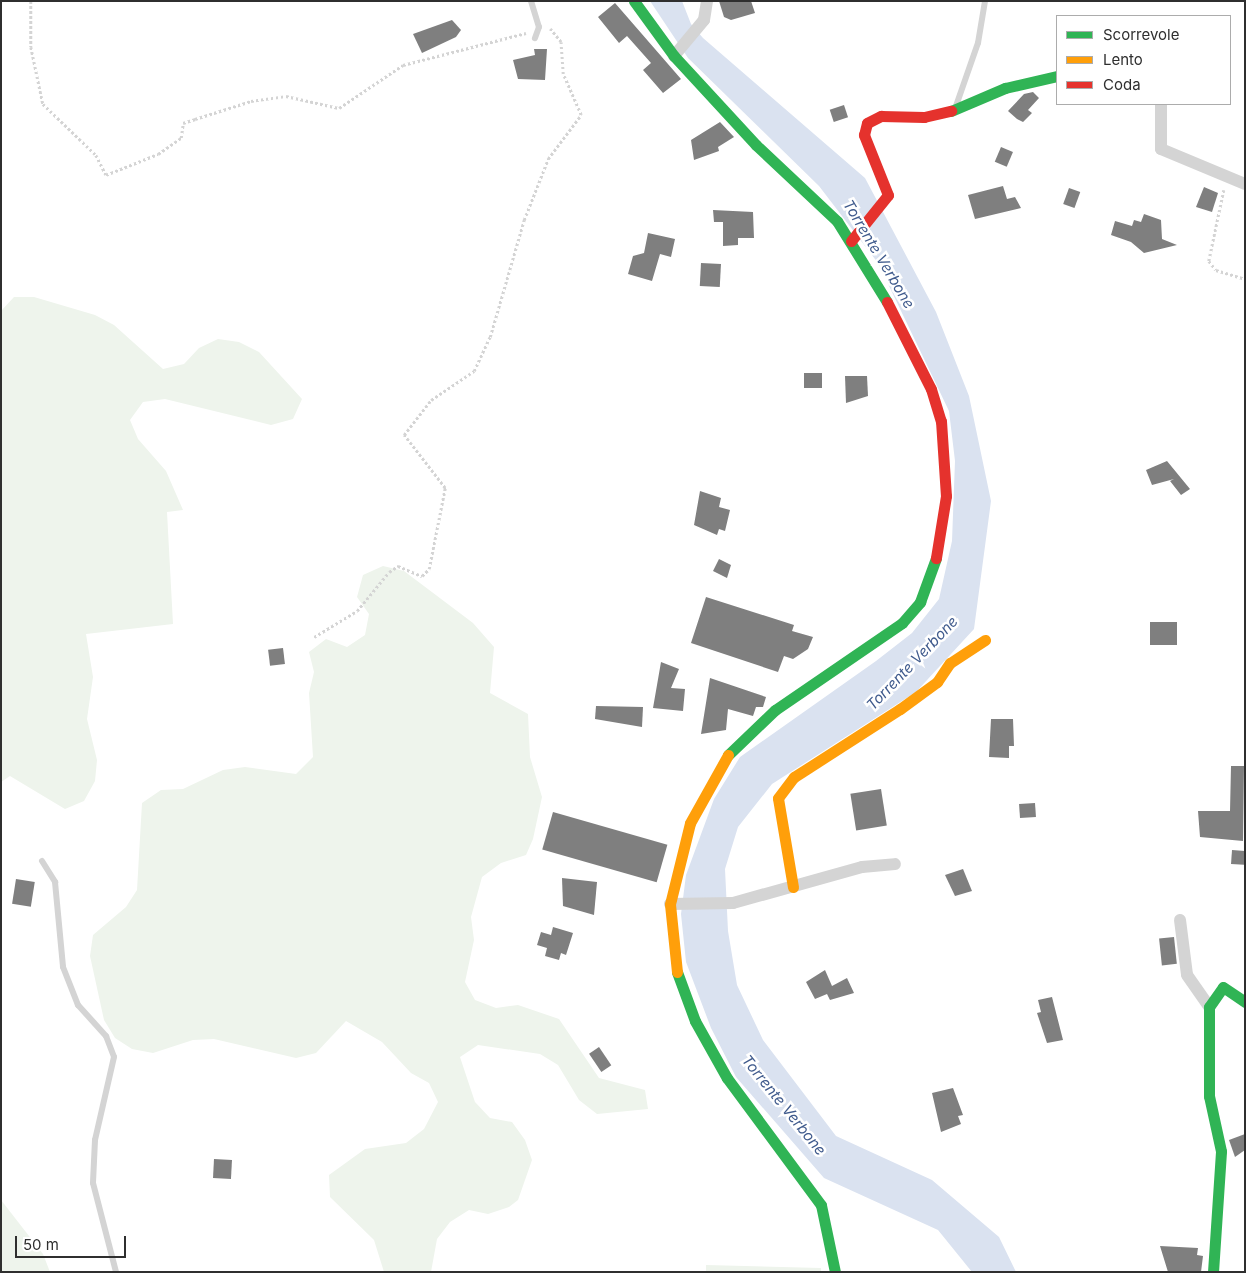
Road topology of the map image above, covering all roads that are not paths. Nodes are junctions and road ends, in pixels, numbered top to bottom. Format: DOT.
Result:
graph roads {
  1 [pos="531,1"];
  2 [pos="634,1"];
  3 [pos="707,1"];
  4 [pos="985,1"];
  5 [pos="535,38"];
  6 [pos="677,53"];
  7 [pos="1056,76"];
  8 [pos="1161,105"];
  9 [pos="955,110"];
  10 [pos="1245,184"];
  11 [pos="854,238"];
  12 [pos="985,640"];
  13 [pos="42,861"];
  14 [pos="895,864"];
  15 [pos="793,887"];
  16 [pos="674,904"];
  17 [pos="1180,920"];
  18 [pos="1245,1002"];
  19 [pos="1209,1007"];
  20 [pos="116,1272"];
  21 [pos="835,1272"];
  22 [pos="1213,1272"];
  1 -- 5 [label="lane"];
  2 -- 6 [label="main road"];
  3 -- 6 [label="street"];
  4 -- 9 [label="lane"];
  6 -- 11 [label="main road"];
  7 -- 9 [label="main road"];
  8 -- 10 [label="street"];
  9 -- 11 [label="main road"];
  11 -- 16 [label="main road"];
  12 -- 15 [label="main road"];
  13 -- 20 [label="lane"];
  14 -- 15 [label="street"];
  15 -- 16 [label="street"];
  16 -- 21 [label="main road"];
  17 -- 19 [label="street"];
  18 -- 19 [label="main road"];
  19 -- 22 [label="main road"];
}
